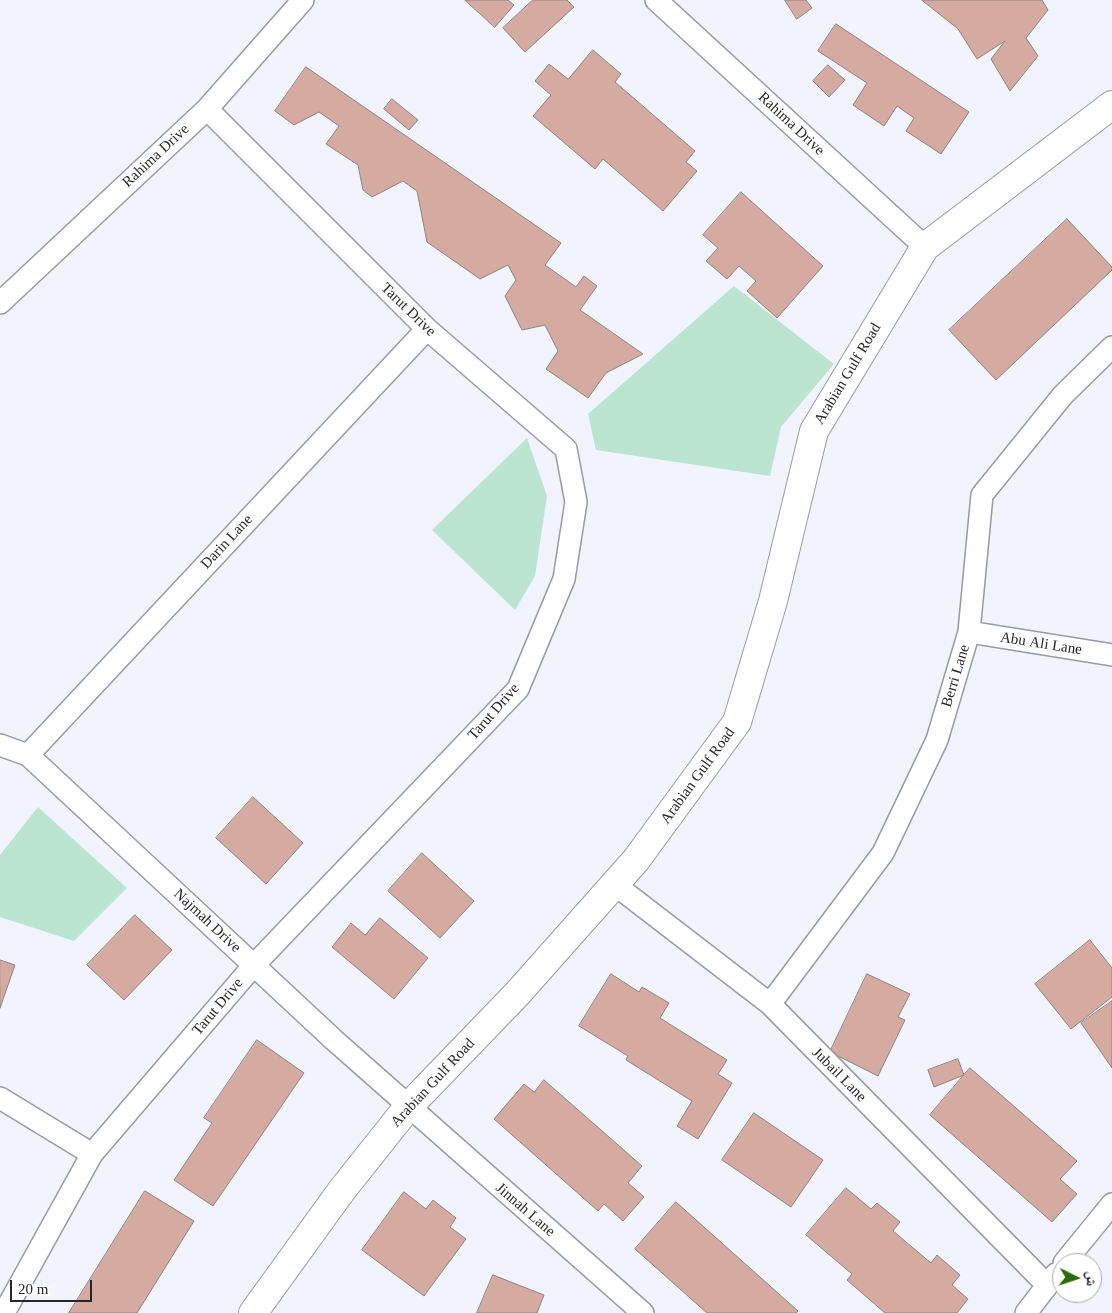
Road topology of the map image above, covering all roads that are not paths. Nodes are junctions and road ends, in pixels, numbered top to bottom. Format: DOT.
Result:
graph roads {
  1 [pos="303,0"];
  2 [pos="656,0"];
  3 [pos="1112,106"];
  4 [pos="207,109"];
  5 [pos="925,247"];
  6 [pos="0,303"];
  7 [pos="427,329"];
  8 [pos="1112,348"];
  9 [pos="969,632"];
  10 [pos="1112,655"];
  11 [pos="0,745"];
  12 [pos="28,755"];
  13 [pos="614,884"];
  14 [pos="254,965"];
  15 [pos="770,1004"];
  16 [pos="0,1098"];
  17 [pos="408,1107"];
  18 [pos="92,1154"];
  19 [pos="1112,1204"];
  20 [pos="1072,1253"];
  21 [pos="1052,1279"];
  22 [pos="1047,1285"];
  23 [pos="621,1305"];
  24 [pos="4,1313"];
  25 [pos="253,1313"];
  26 [pos="643,1313"];
  27 [pos="1026,1313"];
  1 -- 4 [label="street, Rahima Drive"];
  2 -- 5 [label="street, Rahima Drive"];
  3 -- 5 [label="main road, Arabian Gulf Road"];
  4 -- 6 [label="street, Rahima Drive"];
  4 -- 7 [label="street, Tarut Drive"];
  5 -- 13 [label="main road, Arabian Gulf Road"];
  7 -- 12 [label="street, Darin Lane"];
  7 -- 14 [label="street, Tarut Drive"];
  8 -- 9 [label="street, Berri Lane"];
  9 -- 10 [label="street, Abu Ali Lane"];
  9 -- 15 [label="street, Berri Lane"];
  11 -- 12 [label="street, Najmah Drive"];
  12 -- 14 [label="street, Najmah Drive"];
  13 -- 15 [label="street, Jubail Lane"];
  13 -- 17 [label="main road, Arabian Gulf Road"];
  14 -- 17 [label="street, Najmah Drive"];
  14 -- 18 [label="street, Tarut Drive"];
  15 -- 22 [label="street, Jubail Lane"];
  16 -- 18 [label="street"];
  17 -- 23 [label="street, Jinnah Lane"];
  17 -- 25 [label="main road, Arabian Gulf Road"];
  18 -- 24 [label="street, Tarut Drive"];
  19 -- 20 [label="street"];
  21 -- 22 [label="street"];
  22 -- 27 [label="street"];
  23 -- 26 [label="street, Jinnah Lane"];
}
